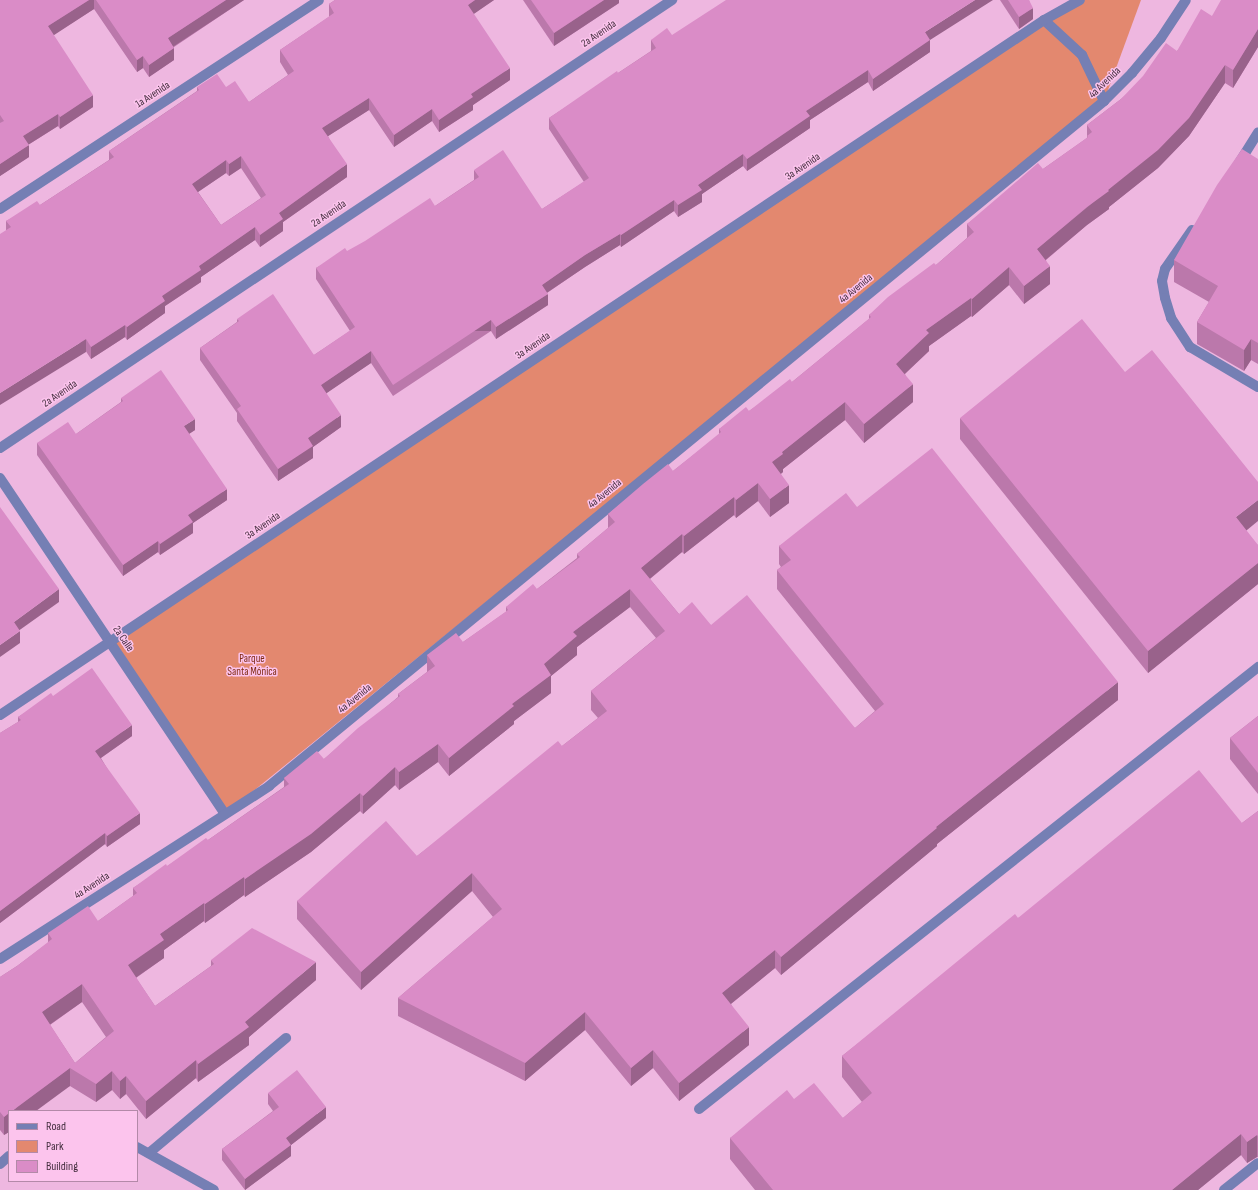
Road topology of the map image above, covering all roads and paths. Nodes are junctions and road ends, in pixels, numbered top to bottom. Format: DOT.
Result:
graph roads {
  1 [pos="318,0"];
  2 [pos="672,0"];
  3 [pos="1080,0"];
  4 [pos="1186,0"];
  5 [pos="1044,20"];
  6 [pos="1104,101"];
  7 [pos="1258,133"];
  8 [pos="1254,150"];
  9 [pos="1232,173"];
  10 [pos="0,209"];
  11 [pos="1196,224"];
  12 [pos="1258,387"];
  13 [pos="0,448"];
  14 [pos="0,478"];
  15 [pos="111,642"];
  16 [pos="1258,666"];
  17 [pos="0,715"];
  18 [pos="225,814"];
  19 [pos="0,959"];
  20 [pos="286,1038"];
  21 [pos="699,1109"];
  22 [pos="138,1148"];
  23 [pos="149,1153"];
  24 [pos="8,1157"];
  25 [pos="1258,1163"];
  26 [pos="0,1164"];
  27 [pos="214,1190"];
  28 [pos="1224,1190"];
  1 -- 10 [label="street, 1a Avenida"];
  2 -- 13 [label="street, 2a Avenida"];
  3 -- 5 [label="street, 3a Avenida"];
  4 -- 6 [label="street, 4a Avenida"];
  5 -- 6 [label="street"];
  5 -- 15 [label="street, 3a Avenida"];
  6 -- 18 [label="street, 4a Avenida"];
  7 -- 8 [label="street"];
  8 -- 9 [label="street"];
  11 -- 12 [label="street"];
  14 -- 15 [label="street, 2a Calle"];
  15 -- 17 [label="street, 3a Avenida"];
  15 -- 18 [label="street, 2a Calle"];
  16 -- 21 [label="street"];
  18 -- 19 [label="street, 4a Avenida"];
  20 -- 23 [label="street"];
  22 -- 23 [label="street"];
  23 -- 27 [label="street"];
  24 -- 26 [label="street"];
  25 -- 28 [label="street"];
}
